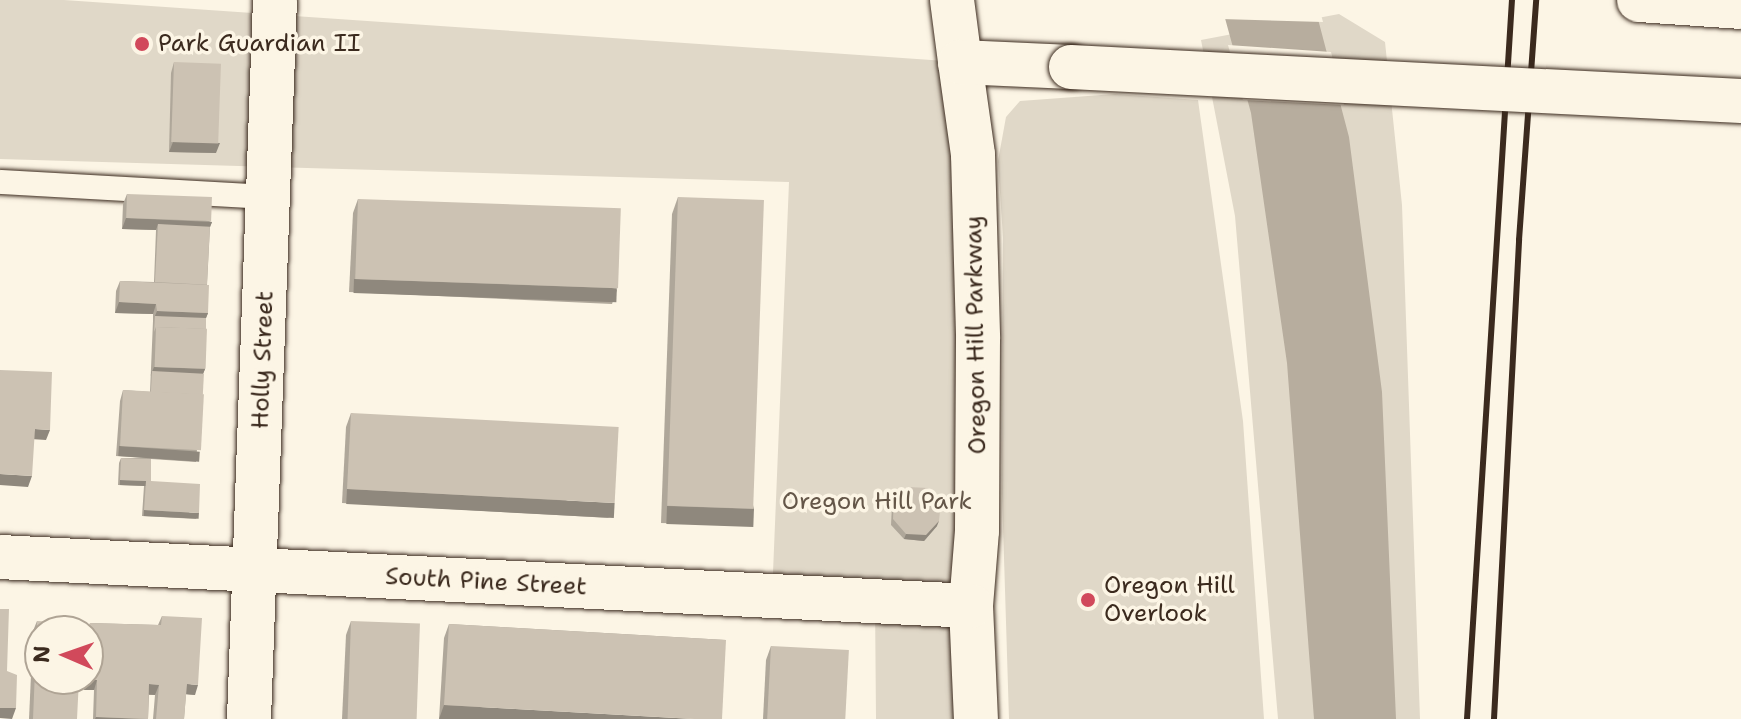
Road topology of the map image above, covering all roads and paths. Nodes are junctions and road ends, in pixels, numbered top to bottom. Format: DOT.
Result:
graph roads {
  1 [pos="275,0"];
  2 [pos="952,0"];
  3 [pos="1639,0"];
  4 [pos="1741,7"];
  5 [pos="960,62"];
  6 [pos="1741,101"];
  7 [pos="0,182"];
  8 [pos="269,197"];
  9 [pos="0,557"];
  10 [pos="256,570"];
  11 [pos="971,606"];
  12 [pos="249,719"];
  13 [pos="976,719"];
  1 -- 8 [label="street, Holly Street"];
  2 -- 5 [label="street, Oregon Hill Parkway"];
  3 -- 4 [label="street"];
  5 -- 6 [label="street, bridge"];
  5 -- 11 [label="street, Oregon Hill Parkway"];
  7 -- 8 [label="lane"];
  8 -- 10 [label="street, Holly Street"];
  9 -- 10 [label="street, South Pine Street"];
  10 -- 11 [label="street, South Pine Street"];
  10 -- 12 [label="street, Holly Street"];
  11 -- 13 [label="street, Oregon Hill Parkway"];
}
